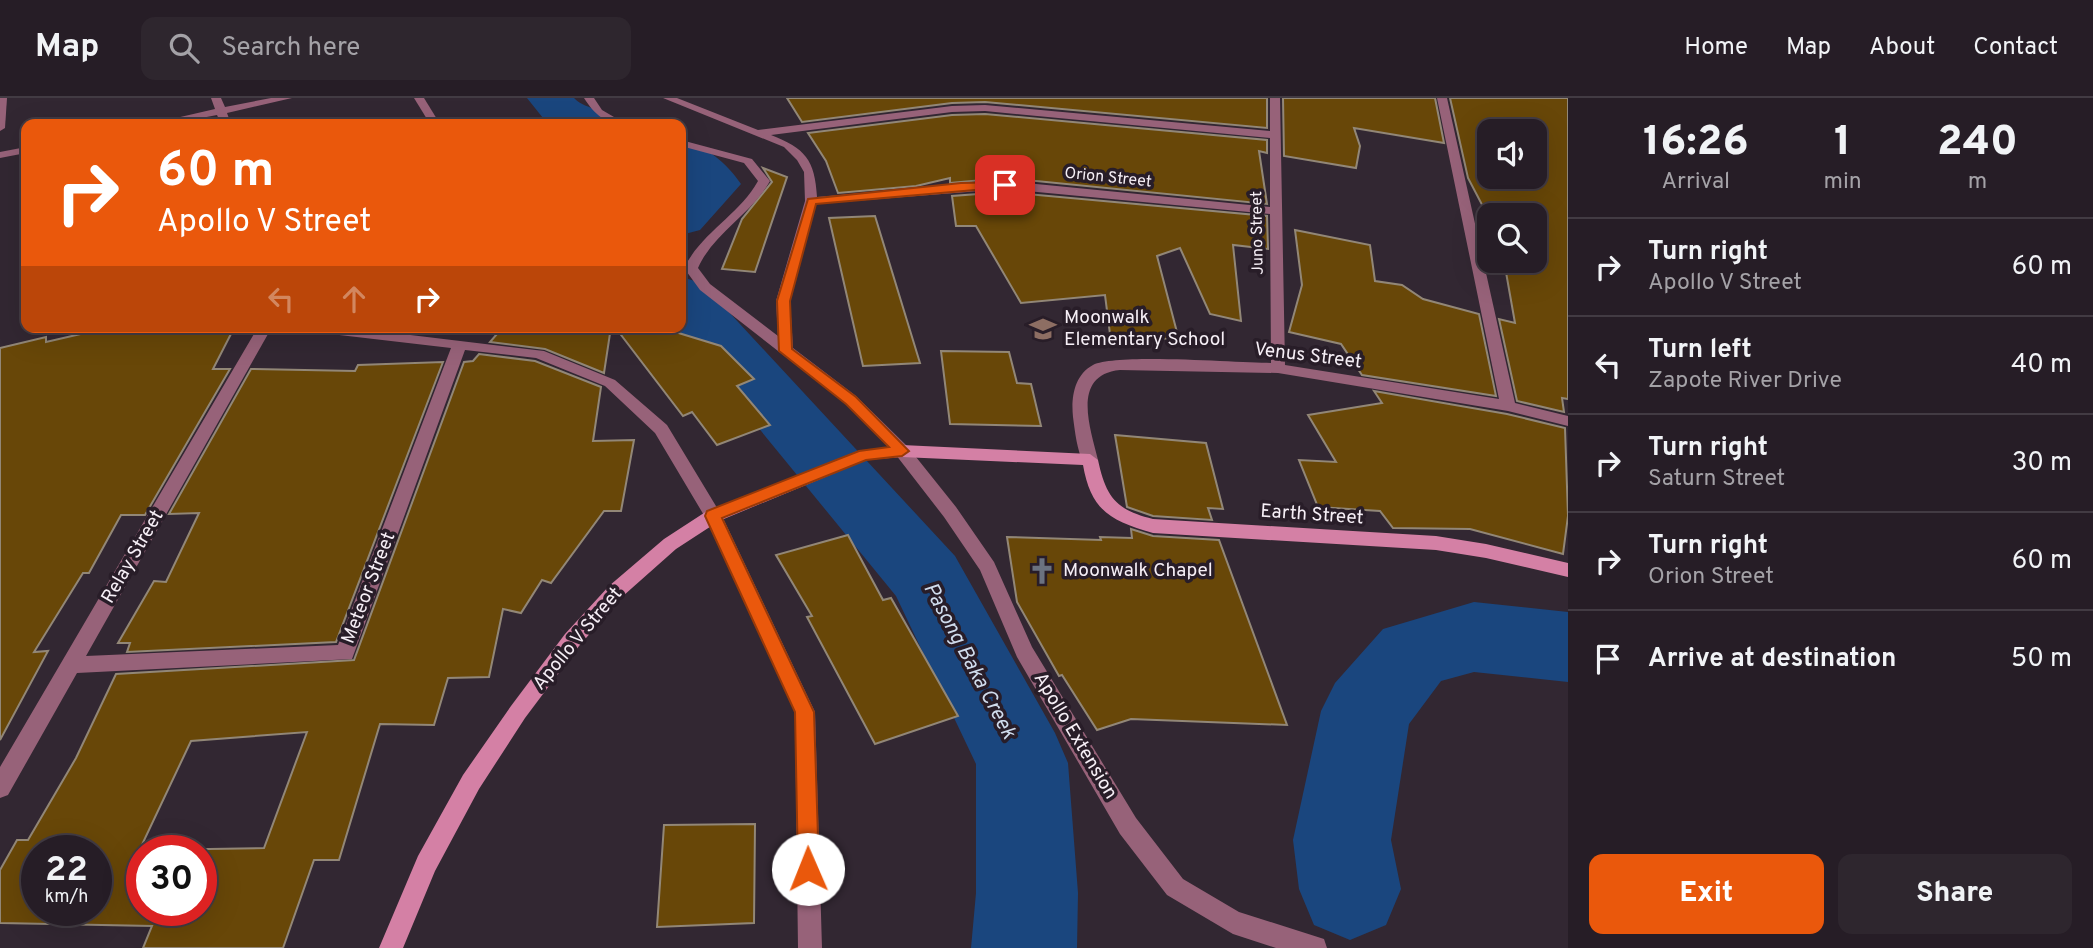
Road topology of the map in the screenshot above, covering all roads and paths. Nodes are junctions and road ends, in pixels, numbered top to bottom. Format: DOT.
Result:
graph roads {
  1 [pos="2,98"];
  2 [pos="216,98"];
  3 [pos="287,98"];
  4 [pos="419,98"];
  5 [pos="589,98"];
  6 [pos="668,98"];
  7 [pos="1275,98"];
  8 [pos="1442,98"];
  9 [pos="221,111"];
  10 [pos="180,119"];
  11 [pos="224,119"];
  12 [pos="432,119"];
  13 [pos="611,119"];
  14 [pos="0,128"];
  15 [pos="757,133"];
  16 [pos="1275,135"];
  17 [pos="686,144"];
  18 [pos="21,151"];
  19 [pos="0,155"];
  20 [pos="811,201"];
  21 [pos="1275,211"];
  22 [pos="262,333"];
  23 [pos="357,333"];
  24 [pos="460,345"];
  25 [pos="786,351"];
  26 [pos="1278,368"];
  27 [pos="1508,406"];
  28 [pos="1568,421"];
  29 [pos="902,451"];
  30 [pos="1090,460"];
  31 [pos="713,516"];
  32 [pos="1568,570"];
  33 [pos="71,665"];
  34 [pos="0,788"];
  35 [pos="391,948"];
  36 [pos="810,948"];
  37 [pos="1315,948"];
  1 -- 14 [label="street"];
  2 -- 9 [label="street"];
  3 -- 9 [label="street"];
  4 -- 12 [label="street"];
  5 -- 13 [label="street"];
  6 -- 15 [label="street"];
  7 -- 16 [label="street, Juno Street"];
  8 -- 27 [label="street"];
  9 -- 10 [label="street"];
  9 -- 11 [label="street"];
  15 -- 16 [label="street"];
  15 -- 20 [label="street"];
  16 -- 21 [label="street, Juno Street"];
  17 -- 25 [label="street, Apollo Extension"];
  18 -- 19 [label="street"];
  20 -- 21 [label="street, Orion Street"];
  20 -- 25 [label="street"];
  21 -- 26 [label="street, Juno Street"];
  22 -- 33 [label="street, Relay Street"];
  23 -- 24 [label="street"];
  24 -- 31 [label="street"];
  24 -- 33 [label="street, Meteor Street"];
  25 -- 29 [label="street, Apollo Extension"];
  26 -- 27 [label="street, Venus Street"];
  26 -- 30 [label="street, Venus Street"];
  27 -- 28 [label="street, Venus Street"];
  29 -- 30 [label="street, Apollo V Street"];
  29 -- 31 [label="street, Apollo V Street"];
  29 -- 37 [label="street, Apollo Extension"];
  30 -- 32 [label="street, Earth Street"];
  31 -- 35 [label="street, Apollo V Street"];
  31 -- 36 [label="street"];
  33 -- 34 [label="street, Relay Street"];
}
